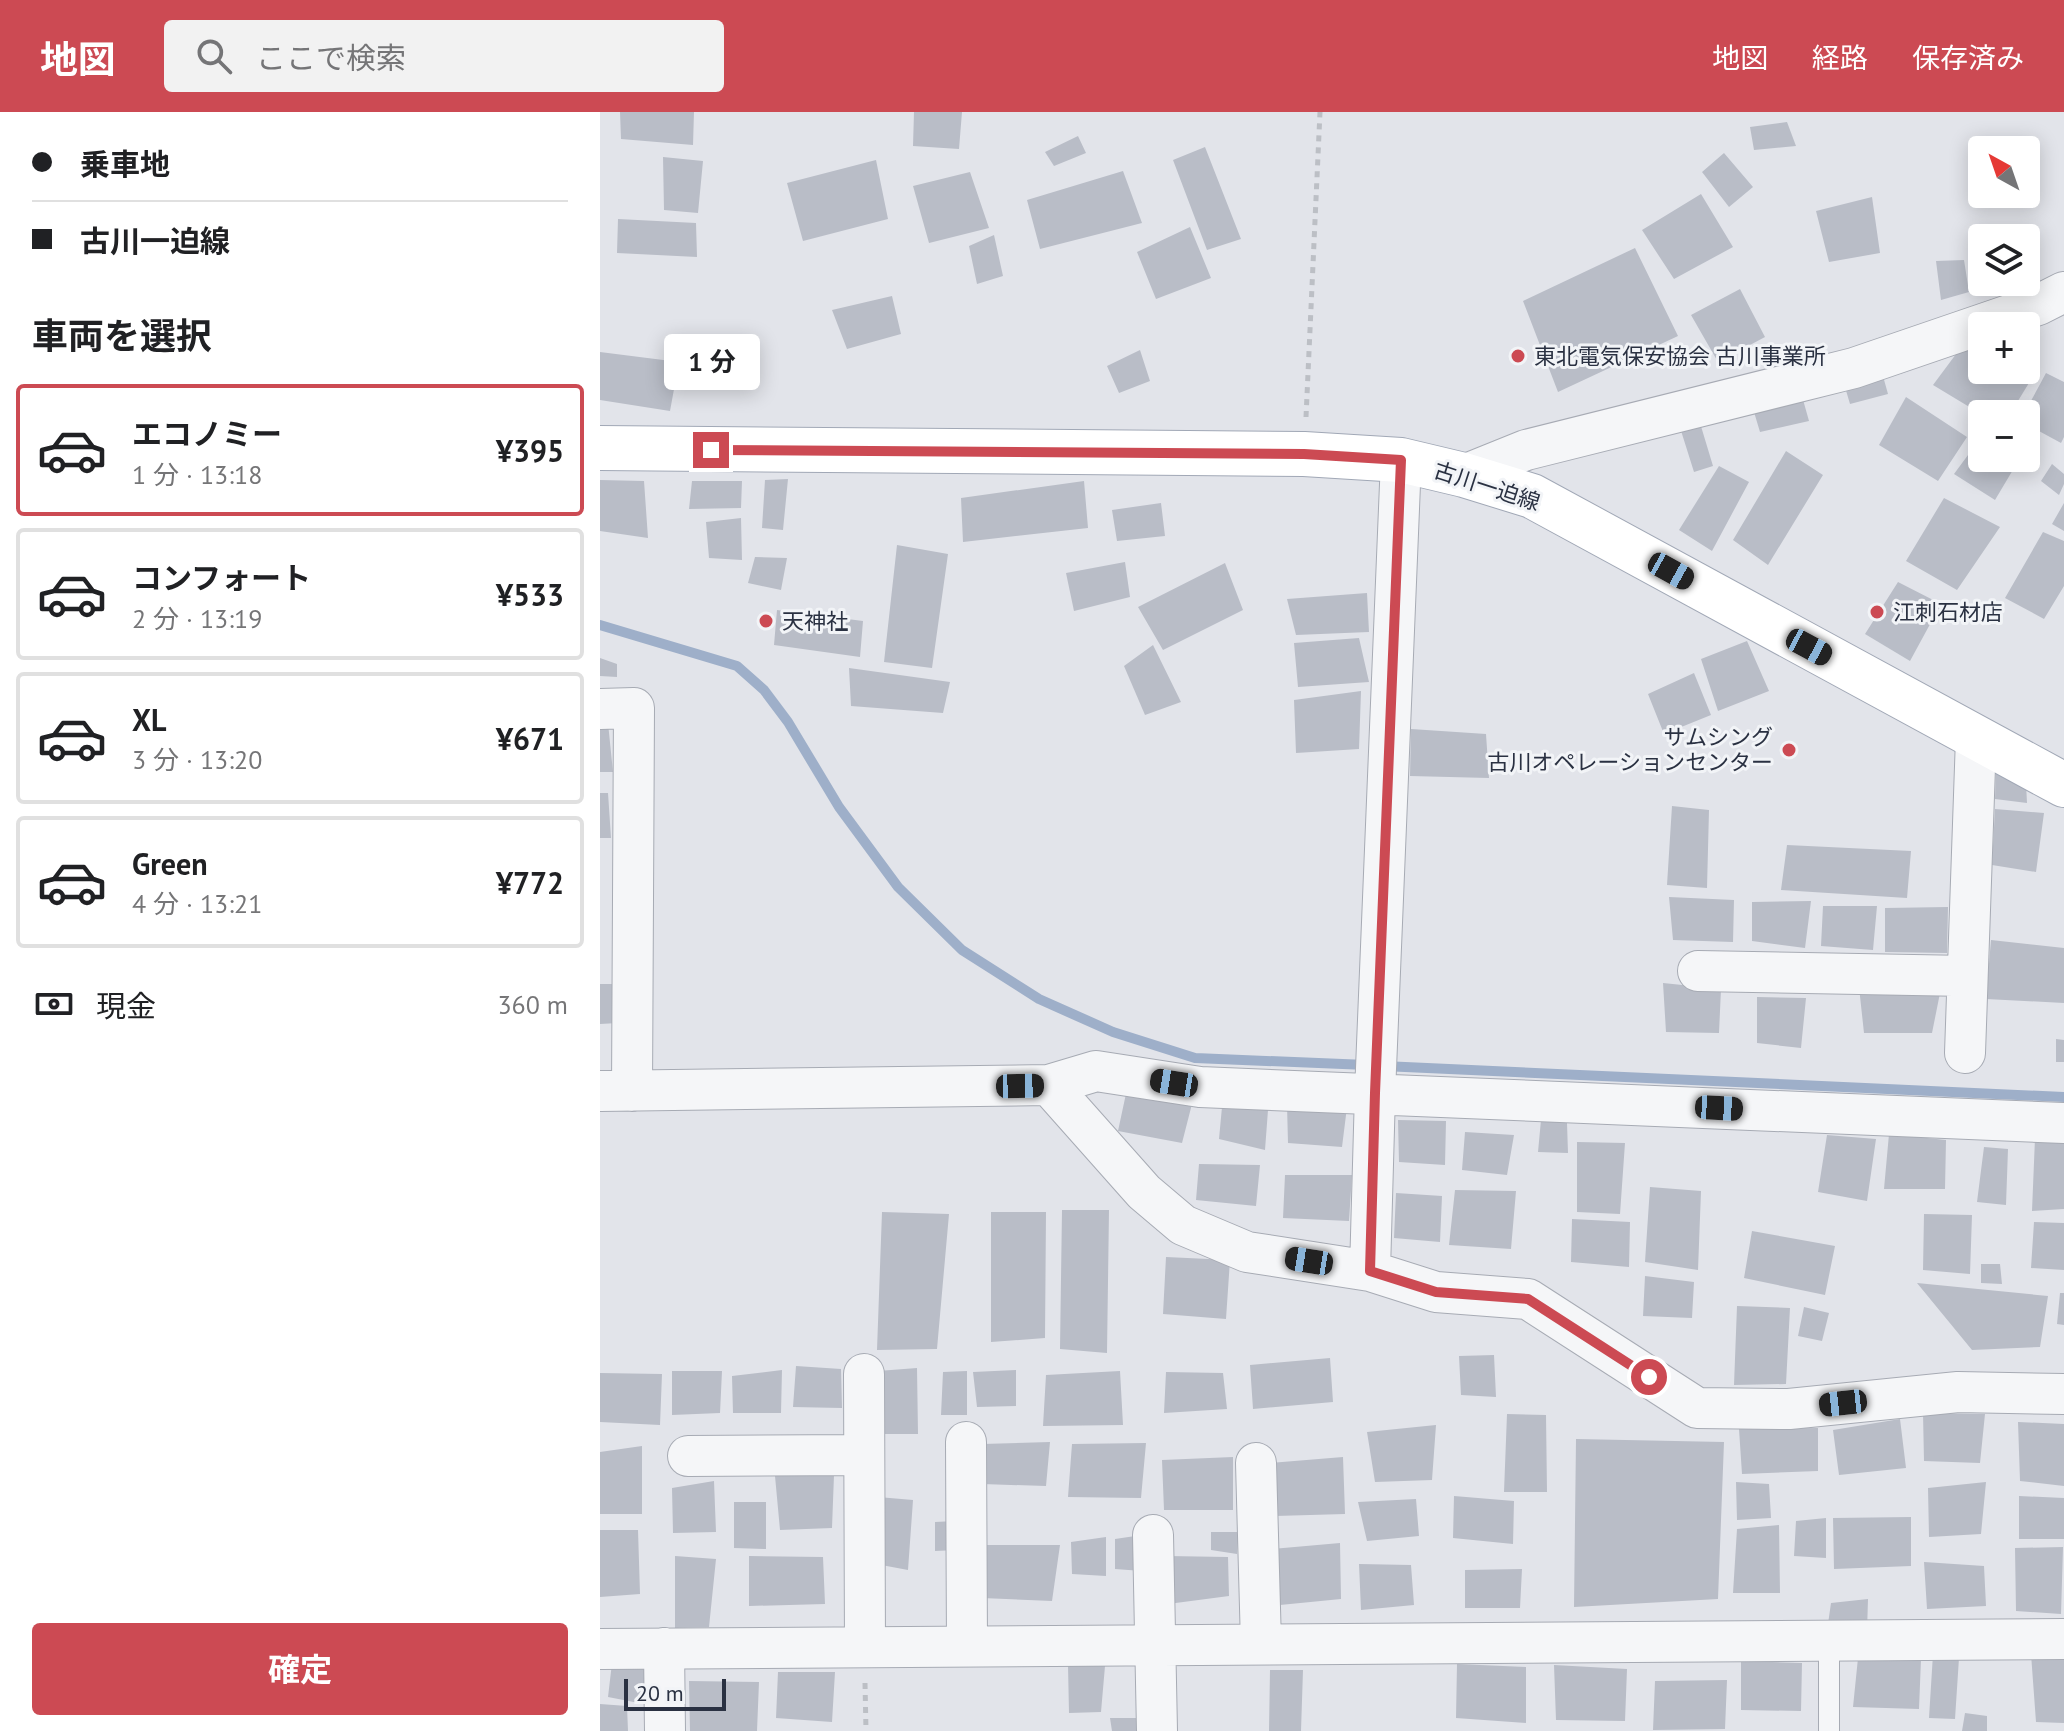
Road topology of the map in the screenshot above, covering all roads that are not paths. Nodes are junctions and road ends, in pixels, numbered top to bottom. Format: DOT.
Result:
graph roads {
  1 [pos="2064,292"];
  2 [pos="600,448"];
  3 [pos="1401,460"];
  4 [pos="1464,475"];
  5 [pos="600,709"];
  6 [pos="1976,738"];
  7 [pos="2064,785"];
  8 [pos="616,897"];
  9 [pos="1698,971"];
  10 [pos="1967,976"];
  11 [pos="1965,1053"];
  12 [pos="1377,1074"];
  13 [pos="1049,1085"];
  14 [pos="616,1091"];
  15 [pos="2064,1123"];
  16 [pos="1370,1271"];
  17 [pos="864,1374"];
  18 [pos="2064,1394"];
  19 [pos="966,1442"];
  20 [pos="864,1455"];
  21 [pos="688,1456"];
  22 [pos="1256,1463"];
  23 [pos="1153,1535"];
  24 [pos="2064,1639"];
  25 [pos="1829,1640"];
  26 [pos="1155,1644"];
  27 [pos="1261,1644"];
  28 [pos="967,1645"];
  29 [pos="865,1646"];
  30 [pos="664,1648"];
  31 [pos="600,1649"];
  32 [pos="665,1731"];
  33 [pos="1157,1731"];
  34 [pos="1829,1731"];
  1 -- 4 [label="street"];
  2 -- 3 [label="main road, 古川一迫線"];
  3 -- 4 [label="main road, 古川一迫線"];
  3 -- 12 [label="street"];
  4 -- 6 [label="main road, 古川一迫線"];
  5 -- 8 [label="street"];
  6 -- 7 [label="main road, 古川一迫線"];
  6 -- 10 [label="street"];
  8 -- 14 [label="street"];
  9 -- 10 [label="street"];
  10 -- 11 [label="street"];
  12 -- 13 [label="street"];
  12 -- 15 [label="street"];
  12 -- 16 [label="street"];
  13 -- 14 [label="street"];
  13 -- 16 [label="street"];
  16 -- 18 [label="street"];
  17 -- 20 [label="street"];
  19 -- 28 [label="street"];
  20 -- 21 [label="street"];
  20 -- 29 [label="street"];
  22 -- 27 [label="street"];
  23 -- 26 [label="street"];
  24 -- 25 [label="street"];
  25 -- 27 [label="street"];
  25 -- 34 [label="lane"];
  26 -- 27 [label="street"];
  26 -- 28 [label="street"];
  26 -- 33 [label="street"];
  28 -- 29 [label="street"];
  29 -- 30 [label="street"];
  30 -- 31 [label="street"];
  30 -- 32 [label="street"];
}
